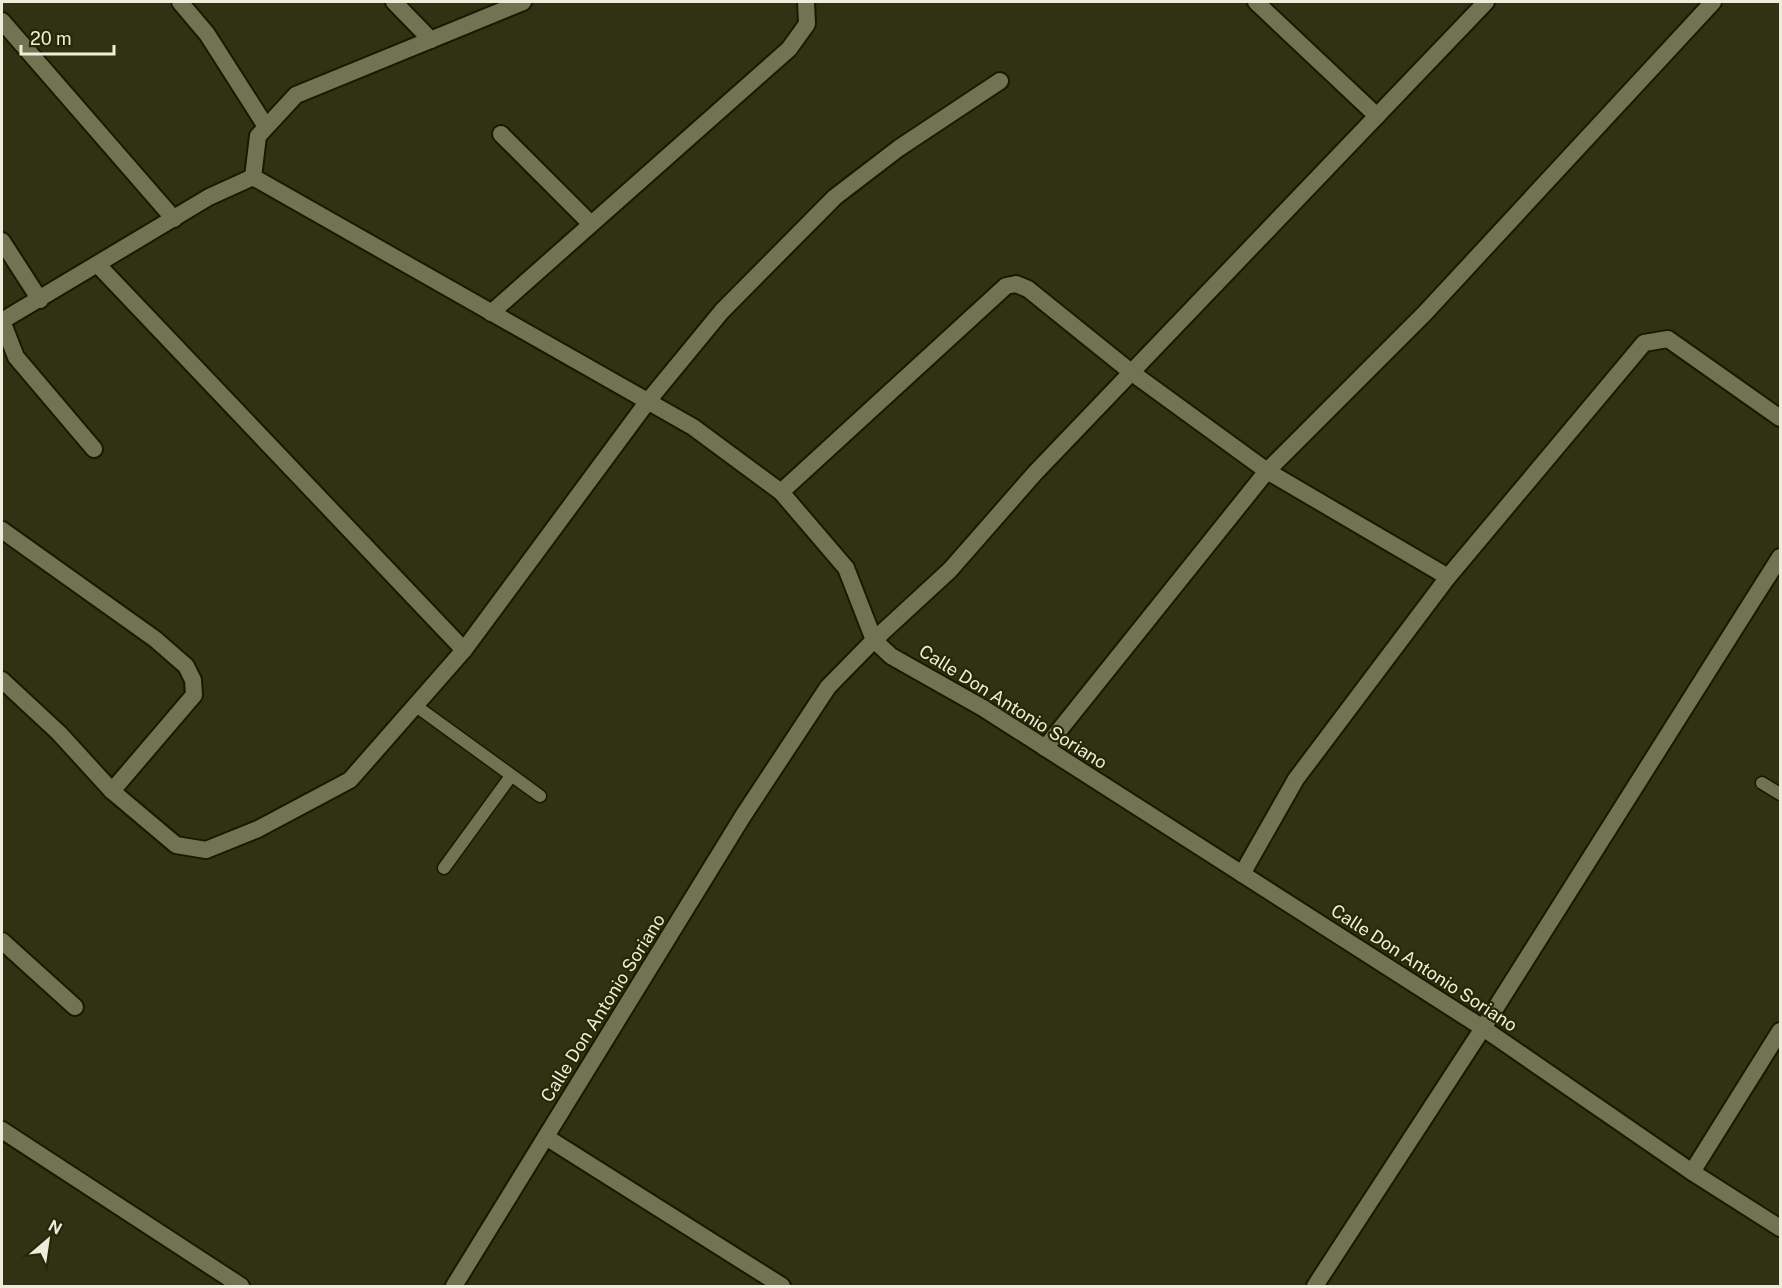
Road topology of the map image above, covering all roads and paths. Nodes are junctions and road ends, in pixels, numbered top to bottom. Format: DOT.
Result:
graph roads {
  1 [pos="180,2"];
  2 [pos="394,2"];
  3 [pos="523,2"];
  4 [pos="806,2"];
  5 [pos="1256,2"];
  6 [pos="1486,2"];
  7 [pos="1713,2"];
  8 [pos="2,21"];
  9 [pos="431,40"];
  10 [pos="1000,81"];
  11 [pos="1377,116"];
  12 [pos="265,125"];
  13 [pos="501,134"];
  14 [pos="253,177"];
  15 [pos="174,219"];
  16 [pos="591,224"];
  17 [pos="2,241"];
  18 [pos="98,265"];
  19 [pos="40,300"];
  20 [pos="491,313"];
  21 [pos="2,321"];
  22 [pos="1131,372"];
  23 [pos="648,401"];
  24 [pos="1780,418"];
  25 [pos="94,449"];
  26 [pos="1267,471"];
  27 [pos="781,492"];
  28 [pos="2,530"];
  29 [pos="1780,557"];
  30 [pos="1448,577"];
  31 [pos="874,640"];
  32 [pos="464,650"];
  33 [pos="2,680"];
  34 [pos="416,706"];
  35 [pos="1045,748"];
  36 [pos="511,776"];
  37 [pos="1762,783"];
  38 [pos="112,791"];
  39 [pos="1780,794"];
  40 [pos="540,796"];
  41 [pos="444,868"];
  42 [pos="1242,874"];
  43 [pos="2,941"];
  44 [pos="75,1007"];
  45 [pos="1483,1028"];
  46 [pos="1780,1030"];
  47 [pos="2,1130"];
  48 [pos="546,1137"];
  49 [pos="1692,1172"];
  50 [pos="1780,1228"];
  51 [pos="241,1287"];
  52 [pos="454,1287"];
  53 [pos="782,1287"];
  54 [pos="1316,1287"];
  1 -- 12 [label="street"];
  2 -- 9 [label="street"];
  3 -- 9 [label="street"];
  4 -- 16 [label="street"];
  5 -- 11 [label="street"];
  6 -- 11 [label="street"];
  7 -- 26 [label="street"];
  8 -- 15 [label="street"];
  9 -- 12 [label="street"];
  10 -- 23 [label="street"];
  11 -- 22 [label="street"];
  12 -- 14 [label="street"];
  13 -- 16 [label="street"];
  14 -- 15 [label="street"];
  14 -- 20 [label="street"];
  15 -- 18 [label="street"];
  16 -- 20 [label="street"];
  17 -- 19 [label="street"];
  18 -- 19 [label="street"];
  18 -- 32 [label="street"];
  19 -- 21 [label="street"];
  20 -- 23 [label="street"];
  21 -- 25 [label="street"];
  22 -- 26 [label="street"];
  22 -- 27 [label="street"];
  22 -- 31 [label="street"];
  23 -- 27 [label="street"];
  23 -- 32 [label="street"];
  24 -- 30 [label="street"];
  26 -- 30 [label="street"];
  26 -- 35 [label="street"];
  27 -- 31 [label="street"];
  28 -- 38 [label="street"];
  29 -- 45 [label="street"];
  30 -- 42 [label="street"];
  31 -- 35 [label="street, Calle Don Antonio Soriano"];
  31 -- 48 [label="street, Calle Don Antonio Soriano"];
  32 -- 34 [label="street"];
  33 -- 38 [label="street"];
  34 -- 36 [label="lane"];
  34 -- 38 [label="street"];
  35 -- 42 [label="street, Calle Don Antonio Soriano"];
  36 -- 40 [label="lane"];
  36 -- 41 [label="lane"];
  37 -- 39 [label="lane"];
  42 -- 45 [label="street, Calle Don Antonio Soriano"];
  43 -- 44 [label="street"];
  45 -- 49 [label="street, Calle Don Antonio Soriano"];
  45 -- 54 [label="street"];
  46 -- 49 [label="street"];
  47 -- 51 [label="street"];
  48 -- 52 [label="street, Calle Don Antonio Soriano"];
  48 -- 53 [label="street"];
  49 -- 50 [label="street, Calle Don Antonio Soriano"];
}
